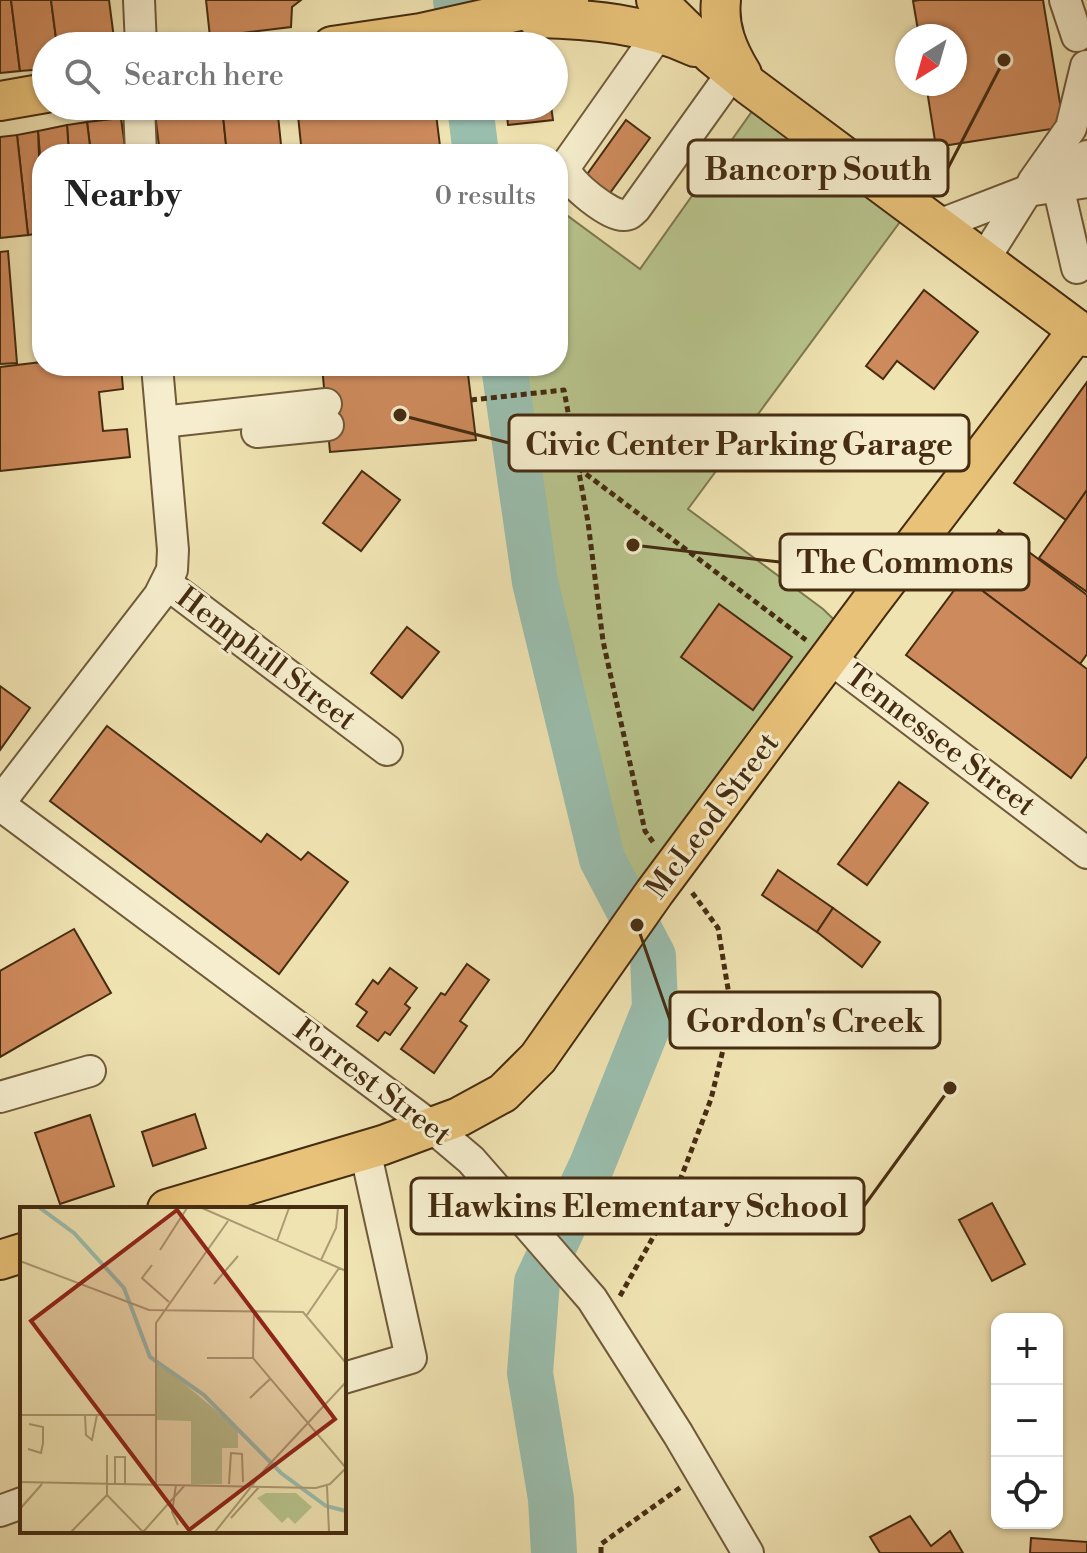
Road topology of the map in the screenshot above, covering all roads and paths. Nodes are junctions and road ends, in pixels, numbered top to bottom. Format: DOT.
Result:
graph roads {
  1 [pos="139,0"];
  2 [pos="721,0"];
  3 [pos="1065,0"];
  4 [pos="551,3"];
  5 [pos="657,16"];
  6 [pos="501,17"];
  7 [pos="140,32"];
  8 [pos="436,32"];
  9 [pos="1077,36"];
  10 [pos="1086,66"];
  11 [pos="732,71"];
  12 [pos="32,95"];
  13 [pos="0,101"];
  14 [pos="140,120"];
  15 [pos="141,144"];
  16 [pos="1087,156"];
  17 [pos="568,164"];
  18 [pos="568,175"];
  19 [pos="1073,184"];
  20 [pos="1027,191"];
  21 [pos="936,226"];
  22 [pos="983,261"];
  23 [pos="1077,268"];
  24 [pos="1082,334"];
  25 [pos="158,376"];
  26 [pos="564,390"];
  27 [pos="471,400"];
  28 [pos="327,415"];
  29 [pos="163,431"];
  30 [pos="578,468"];
  31 [pos="167,584"];
  32 [pos="822,652"];
  33 [pos="387,750"];
  34 [pos="0,804"];
  35 [pos="1087,853"];
  36 [pos="90,1071"];
  37 [pos="0,1097"];
  38 [pos="432,1127"];
  39 [pos="365,1150"];
  40 [pos="174,1207"];
  41 [pos="20,1254"];
  42 [pos="0,1260"];
  43 [pos="346,1377"];
  44 [pos="701,1473"];
  45 [pos="20,1504"];
  46 [pos="0,1511"];
  47 [pos="601,1553"];
  48 [pos="748,1553"];
  1 -- 7 [label="street"];
  2 -- 11 [label="main road"];
  3 -- 9 [label="street"];
  4 -- 6 [label="main road"];
  5 -- 6 [label="main road"];
  5 -- 11 [label="main road"];
  5 -- 17 [label="street"];
  6 -- 8 [label="main road"];
  10 -- 20 [label="street"];
  11 -- 18 [label="street"];
  11 -- 21 [label="main road"];
  12 -- 13 [label="main road"];
  14 -- 15 [label="street"];
  16 -- 20 [label="street"];
  19 -- 20 [label="street"];
  19 -- 23 [label="street"];
  20 -- 21 [label="street"];
  20 -- 22 [label="street"];
  21 -- 22 [label="main road"];
  22 -- 24 [label="main road"];
  24 -- 32 [label="main road, McLeod Street"];
  25 -- 29 [label="street, Hemphill Street"];
  26 -- 27 [label="path"];
  28 -- 29 [label="street"];
  29 -- 31 [label="street, Hemphill Street"];
  30 -- 32 [label="path"];
  31 -- 33 [label="street, Hemphill Street"];
  31 -- 34 [label="street"];
  32 -- 35 [label="street, Tennessee Street"];
  32 -- 38 [label="main road, McLeod Street"];
  34 -- 38 [label="street, Forrest Street"];
  36 -- 37 [label="street"];
  38 -- 39 [label="main road, McLeod Street"];
  38 -- 44 [label="street, Forrest Street"];
  39 -- 40 [label="main road, McLeod Street"];
  39 -- 43 [label="street"];
  41 -- 42 [label="main road"];
  44 -- 47 [label="path"];
  44 -- 48 [label="street, Forrest Street"];
  45 -- 46 [label="street"];
}
